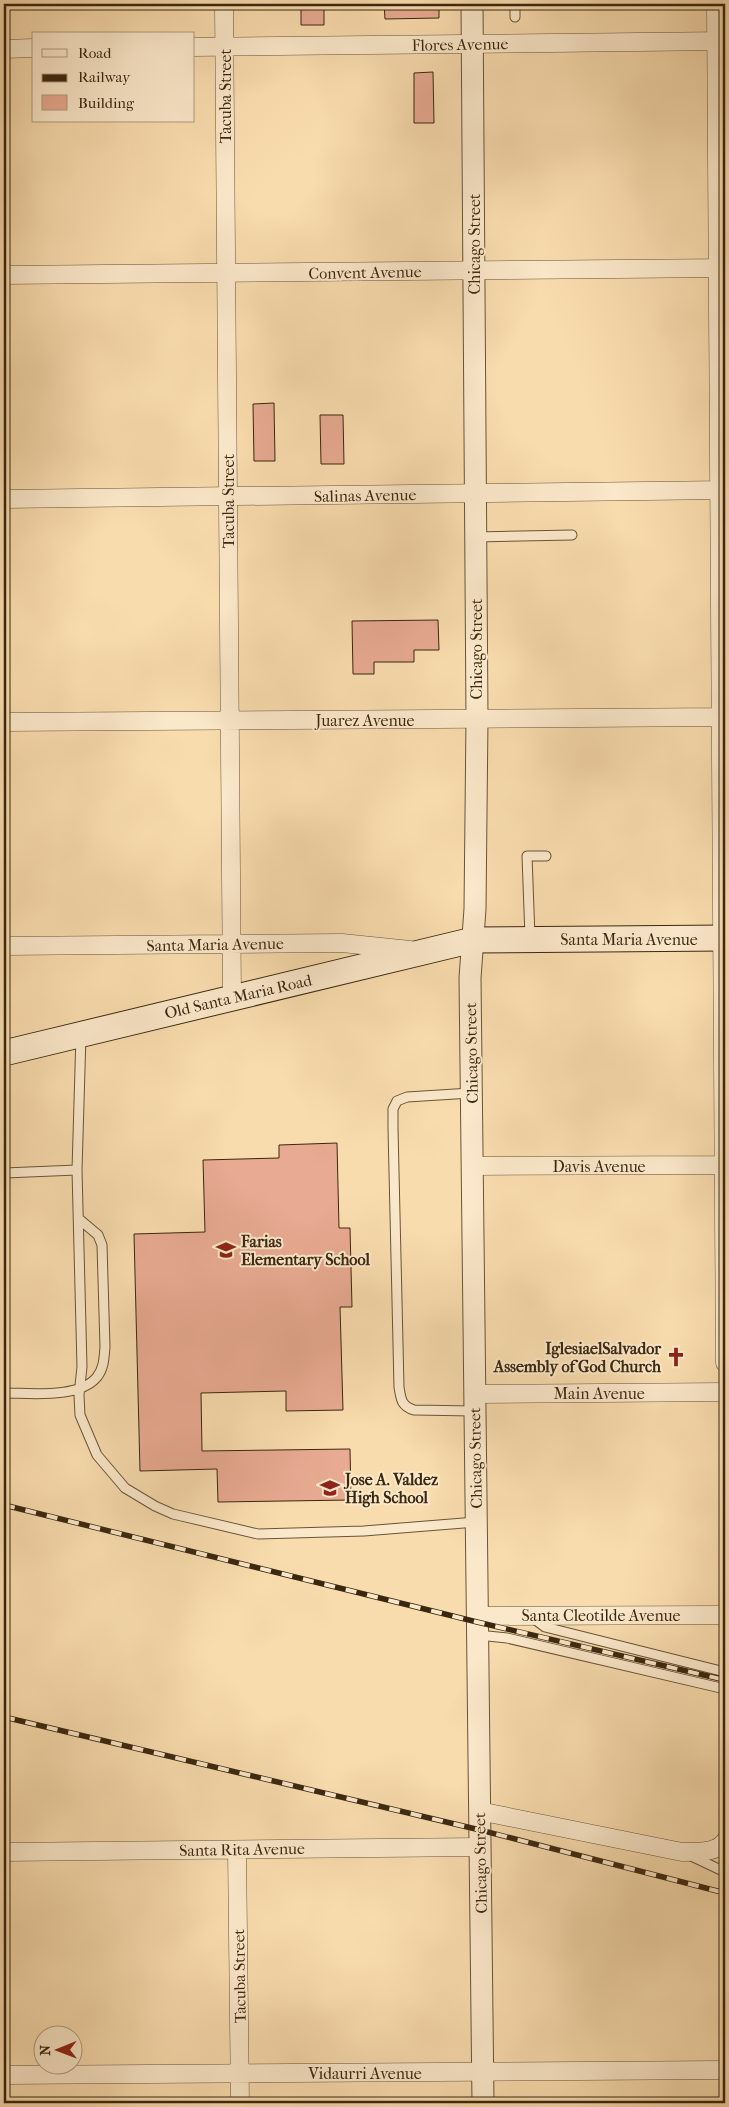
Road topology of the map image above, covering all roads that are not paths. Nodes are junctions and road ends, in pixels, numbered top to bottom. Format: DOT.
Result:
graph roads {
  1 [pos="224,4"];
  2 [pos="472,4"];
  3 [pos="515,4"];
  4 [pos="716,4"];
  5 [pos="515,17"];
  6 [pos="721,42"];
  7 [pos="472,44"];
  8 [pos="225,46"];
  9 [pos="195,47"];
  10 [pos="32,48"];
  11 [pos="4,49"];
  12 [pos="722,268"];
  13 [pos="474,271"];
  14 [pos="227,273"];
  15 [pos="4,275"];
  16 [pos="722,490"];
  17 [pos="475,493"];
  18 [pos="228,496"];
  19 [pos="4,499"];
  20 [pos="572,535"];
  21 [pos="476,536"];
  22 [pos="724,717"];
  23 [pos="477,719"];
  24 [pos="230,721"];
  25 [pos="4,722"];
  26 [pos="546,856"];
  27 [pos="723,938"];
  28 [pos="473,940"];
  29 [pos="530,940"];
  30 [pos="232,944"];
  31 [pos="4,946"];
  32 [pos="425,952"];
  33 [pos="232,997"];
  34 [pos="81,1034"];
  35 [pos="4,1053"];
  36 [pos="471,1093"];
  37 [pos="724,1165"];
  38 [pos="472,1166"];
  39 [pos="77,1170"];
  40 [pos="4,1173"];
  41 [pos="79,1219"];
  42 [pos="725,1363"];
  43 [pos="80,1389"];
  44 [pos="725,1392"];
  45 [pos="4,1393"];
  46 [pos="474,1402"];
  47 [pos="476,1522"];
  48 [pos="725,1614"];
  49 [pos="529,1615"];
  50 [pos="477,1625"];
  51 [pos="725,1672"];
  52 [pos="725,1689"];
  53 [pos="479,1811"];
  54 [pos="724,1843"];
  55 [pos="480,1847"];
  56 [pos="238,1850"];
  57 [pos="4,1852"];
  58 [pos="682,1852"];
  59 [pos="725,1872"];
  60 [pos="725,2070"];
  61 [pos="482,2072"];
  62 [pos="240,2074"];
  63 [pos="4,2075"];
  64 [pos="240,2103"];
  65 [pos="483,2103"];
  1 -- 8 [label="street, Tacuba Street"];
  2 -- 7 [label="street, Chicago Street"];
  3 -- 5 [label="lane"];
  4 -- 6 [label="street"];
  6 -- 7 [label="street, Flores Avenue"];
  6 -- 12 [label="street"];
  7 -- 8 [label="street, Flores Avenue"];
  7 -- 13 [label="street, Chicago Street"];
  8 -- 9 [label="street, Flores Avenue"];
  8 -- 14 [label="street, Tacuba Street"];
  10 -- 11 [label="street"];
  12 -- 13 [label="street, Convent Avenue"];
  12 -- 16 [label="street"];
  13 -- 14 [label="street, Convent Avenue"];
  13 -- 17 [label="street, Chicago Street"];
  14 -- 15 [label="street, Convent Avenue"];
  14 -- 18 [label="street, Tacuba Street"];
  16 -- 17 [label="street, Salinas Avenue"];
  16 -- 22 [label="street"];
  17 -- 18 [label="street, Salinas Avenue"];
  17 -- 21 [label="street, Chicago Street"];
  18 -- 19 [label="street, Salinas Avenue"];
  18 -- 24 [label="street, Tacuba Street"];
  20 -- 21 [label="lane"];
  21 -- 23 [label="street, Chicago Street"];
  22 -- 23 [label="street, Juarez Avenue"];
  22 -- 27 [label="street"];
  23 -- 24 [label="street, Juarez Avenue"];
  23 -- 28 [label="street, Chicago Street"];
  24 -- 25 [label="street, Juarez Avenue"];
  24 -- 30 [label="street, Tacuba Street"];
  26 -- 29 [label="lane"];
  27 -- 29 [label="main road, Santa Maria Avenue"];
  27 -- 37 [label="street"];
  28 -- 29 [label="main road, Santa Maria Avenue"];
  28 -- 32 [label="main road, Old Santa Maria Road"];
  28 -- 36 [label="street, Chicago Street"];
  30 -- 31 [label="street, Santa Maria Avenue"];
  30 -- 32 [label="street, Santa Maria Avenue"];
  30 -- 33 [label="street, Tacuba Street"];
  32 -- 33 [label="main road, Old Santa Maria Road"];
  33 -- 34 [label="main road, Old Santa Maria Road"];
  34 -- 35 [label="main road, Old Santa Maria Road"];
  34 -- 39 [label="lane"];
  36 -- 38 [label="street, Chicago Street"];
  36 -- 46 [label="lane"];
  37 -- 38 [label="street, Davis Avenue"];
  37 -- 42 [label="street"];
  38 -- 46 [label="street, Chicago Street"];
  39 -- 40 [label="lane"];
  39 -- 41 [label="lane"];
  41 -- 43 [label="lane"];
  41 -- 43 [label="lane"];
  43 -- 45 [label="lane"];
  43 -- 47 [label="lane"];
  44 -- 46 [label="street, Main Avenue"];
  46 -- 47 [label="street, Chicago Street"];
  47 -- 50 [label="street, Chicago Street"];
  48 -- 49 [label="street, Santa Cleotilde Avenue"];
  49 -- 50 [label="street, Santa Cleotilde Avenue"];
  49 -- 51 [label="lane"];
  50 -- 52 [label="lane"];
  50 -- 53 [label="street, Chicago Street"];
  53 -- 55 [label="street, Chicago Street"];
  53 -- 58 [label="street"];
  54 -- 58 [label="street"];
  55 -- 56 [label="street, Santa Rita Avenue"];
  55 -- 61 [label="street, Chicago Street"];
  56 -- 57 [label="street, Santa Rita Avenue"];
  56 -- 62 [label="street, Tacuba Street"];
  58 -- 59 [label="lane"];
  60 -- 61 [label="street, Vidaurri Avenue"];
  61 -- 62 [label="street, Vidaurri Avenue"];
  61 -- 65 [label="street, Chicago Street"];
  62 -- 63 [label="street, Vidaurri Avenue"];
  62 -- 64 [label="street, Tacuba Street"];
}
